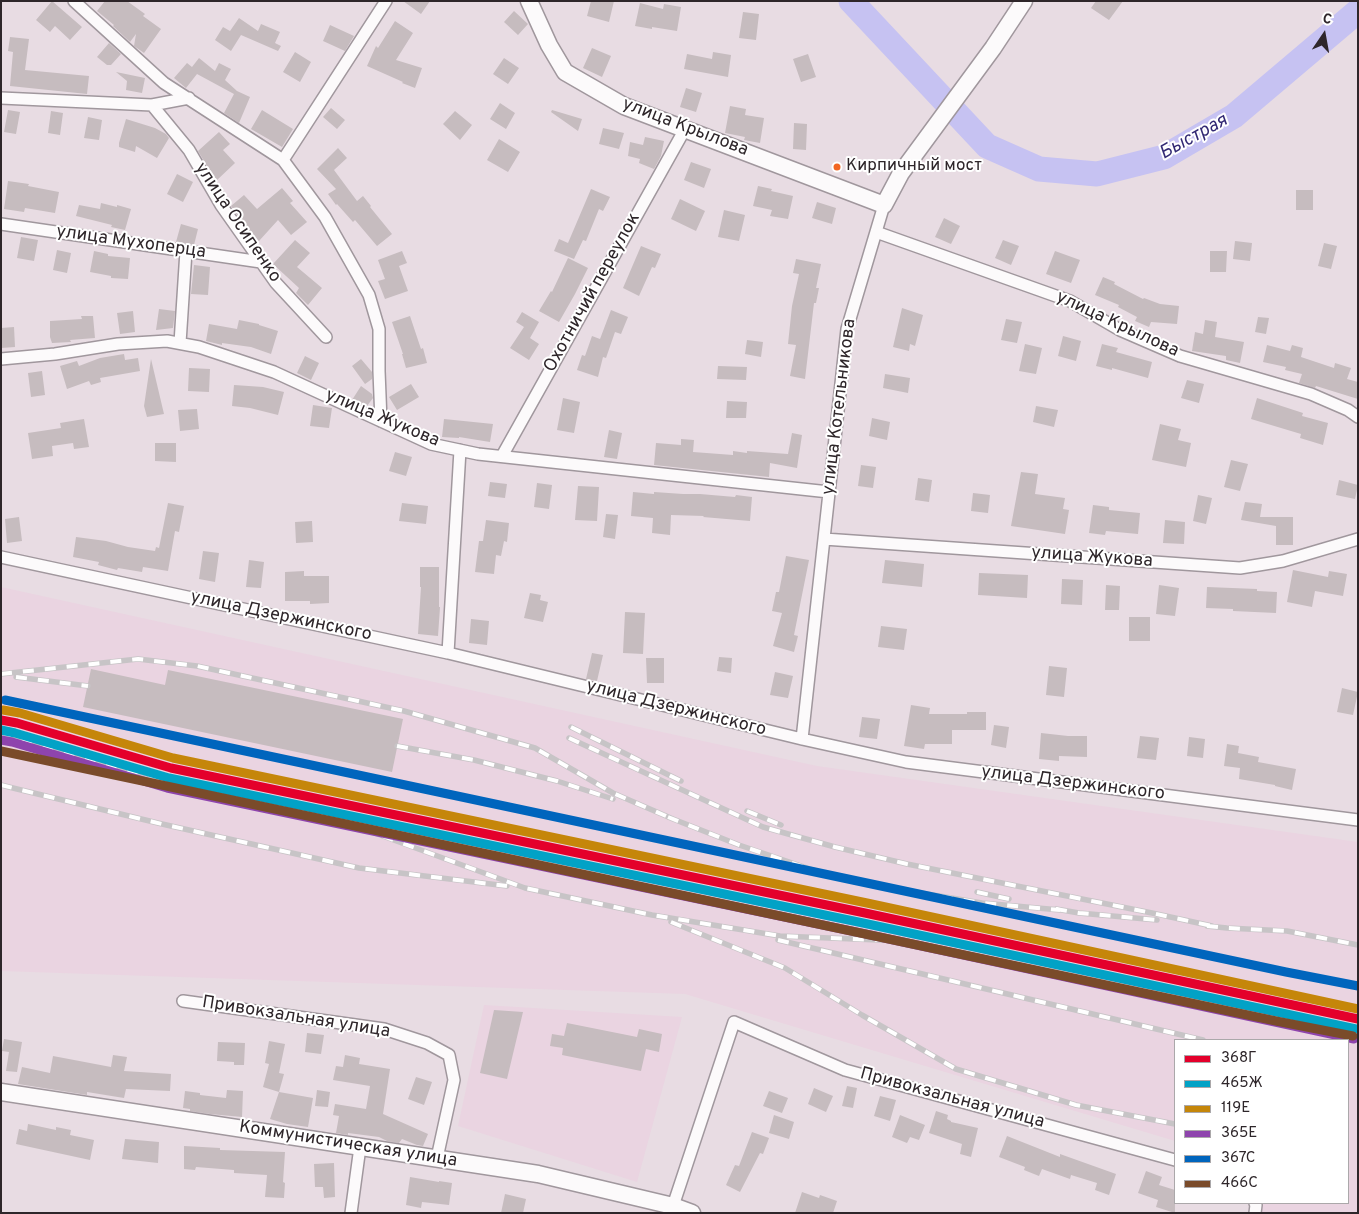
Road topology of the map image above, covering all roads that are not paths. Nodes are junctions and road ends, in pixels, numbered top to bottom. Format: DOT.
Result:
graph roads {
  1 [pos="74,1"];
  2 [pos="386,1"];
  3 [pos="529,1"];
  4 [pos="1024,1"];
  5 [pos="1,98"];
  6 [pos="188,98"];
  7 [pos="152,105"];
  8 [pos="685,129"];
  9 [pos="283,160"];
  10 [pos="884,205"];
  11 [pos="1,224"];
  12 [pos="876,232"];
  13 [pos="186,251"];
  14 [pos="261,262"];
  15 [pos="326,337"];
  16 [pos="180,343"];
  17 [pos="1,359"];
  18 [pos="1358,417"];
  19 [pos="381,421"];
  20 [pos="460,450"];
  21 [pos="502,456"];
  22 [pos="829,492"];
  23 [pos="824,539"];
  24 [pos="1358,540"];
  25 [pos="1,557"];
  26 [pos="448,653"];
  27 [pos="802,739"];
  28 [pos="1358,820"];
  29 [pos="183,1001"];
  30 [pos="1,1092"];
  31 [pos="360,1147"];
  32 [pos="437,1158"];
  33 [pos="1174,1160"];
  34 [pos="672,1209"];
  35 [pos="351,1213"];
  36 [pos="692,1213"];
  1 -- 6 [label="street"];
  2 -- 9 [label="street"];
  3 -- 8 [label="street, улица Крылова"];
  4 -- 10 [label="street, улица Котельникова"];
  5 -- 7 [label="street"];
  6 -- 7 [label="street"];
  6 -- 9 [label="street"];
  7 -- 14 [label="street, улица Осипенко"];
  8 -- 10 [label="street, улица Крылова"];
  8 -- 21 [label="street, Охотничий переулок"];
  9 -- 19 [label="street"];
  10 -- 12 [label="street, улица Котельникова"];
  11 -- 13 [label="street, улица Мухоперца"];
  12 -- 18 [label="street, улица Крылова"];
  12 -- 22 [label="street, улица Котельникова"];
  13 -- 14 [label="street, улица Мухоперца"];
  13 -- 16 [label="street"];
  14 -- 15 [label="street, улица Осипенко"];
  16 -- 17 [label="street, улица Жукова"];
  16 -- 19 [label="street, улица Жукова"];
  19 -- 20 [label="street, улица Жукова"];
  20 -- 21 [label="street, улица Жукова"];
  20 -- 26 [label="street"];
  21 -- 22 [label="street, улица Жукова"];
  22 -- 23 [label="street, улица Котельникова"];
  23 -- 24 [label="street, улица Жукова"];
  23 -- 27 [label="street, улица Котельникова"];
  25 -- 26 [label="street, улица Дзержинского"];
  26 -- 27 [label="street, улица Дзержинского"];
  27 -- 28 [label="street, улица Дзержинского"];
  29 -- 32 [label="street, Привокзальная улица"];
  30 -- 31 [label="street, Коммунистическая улица"];
  31 -- 32 [label="street, Коммунистическая улица"];
  31 -- 35 [label="street"];
  32 -- 34 [label="street, Коммунистическая улица"];
  33 -- 34 [label="street, Привокзальная улица"];
  34 -- 36 [label="street, Коммунистическая улица"];
}
